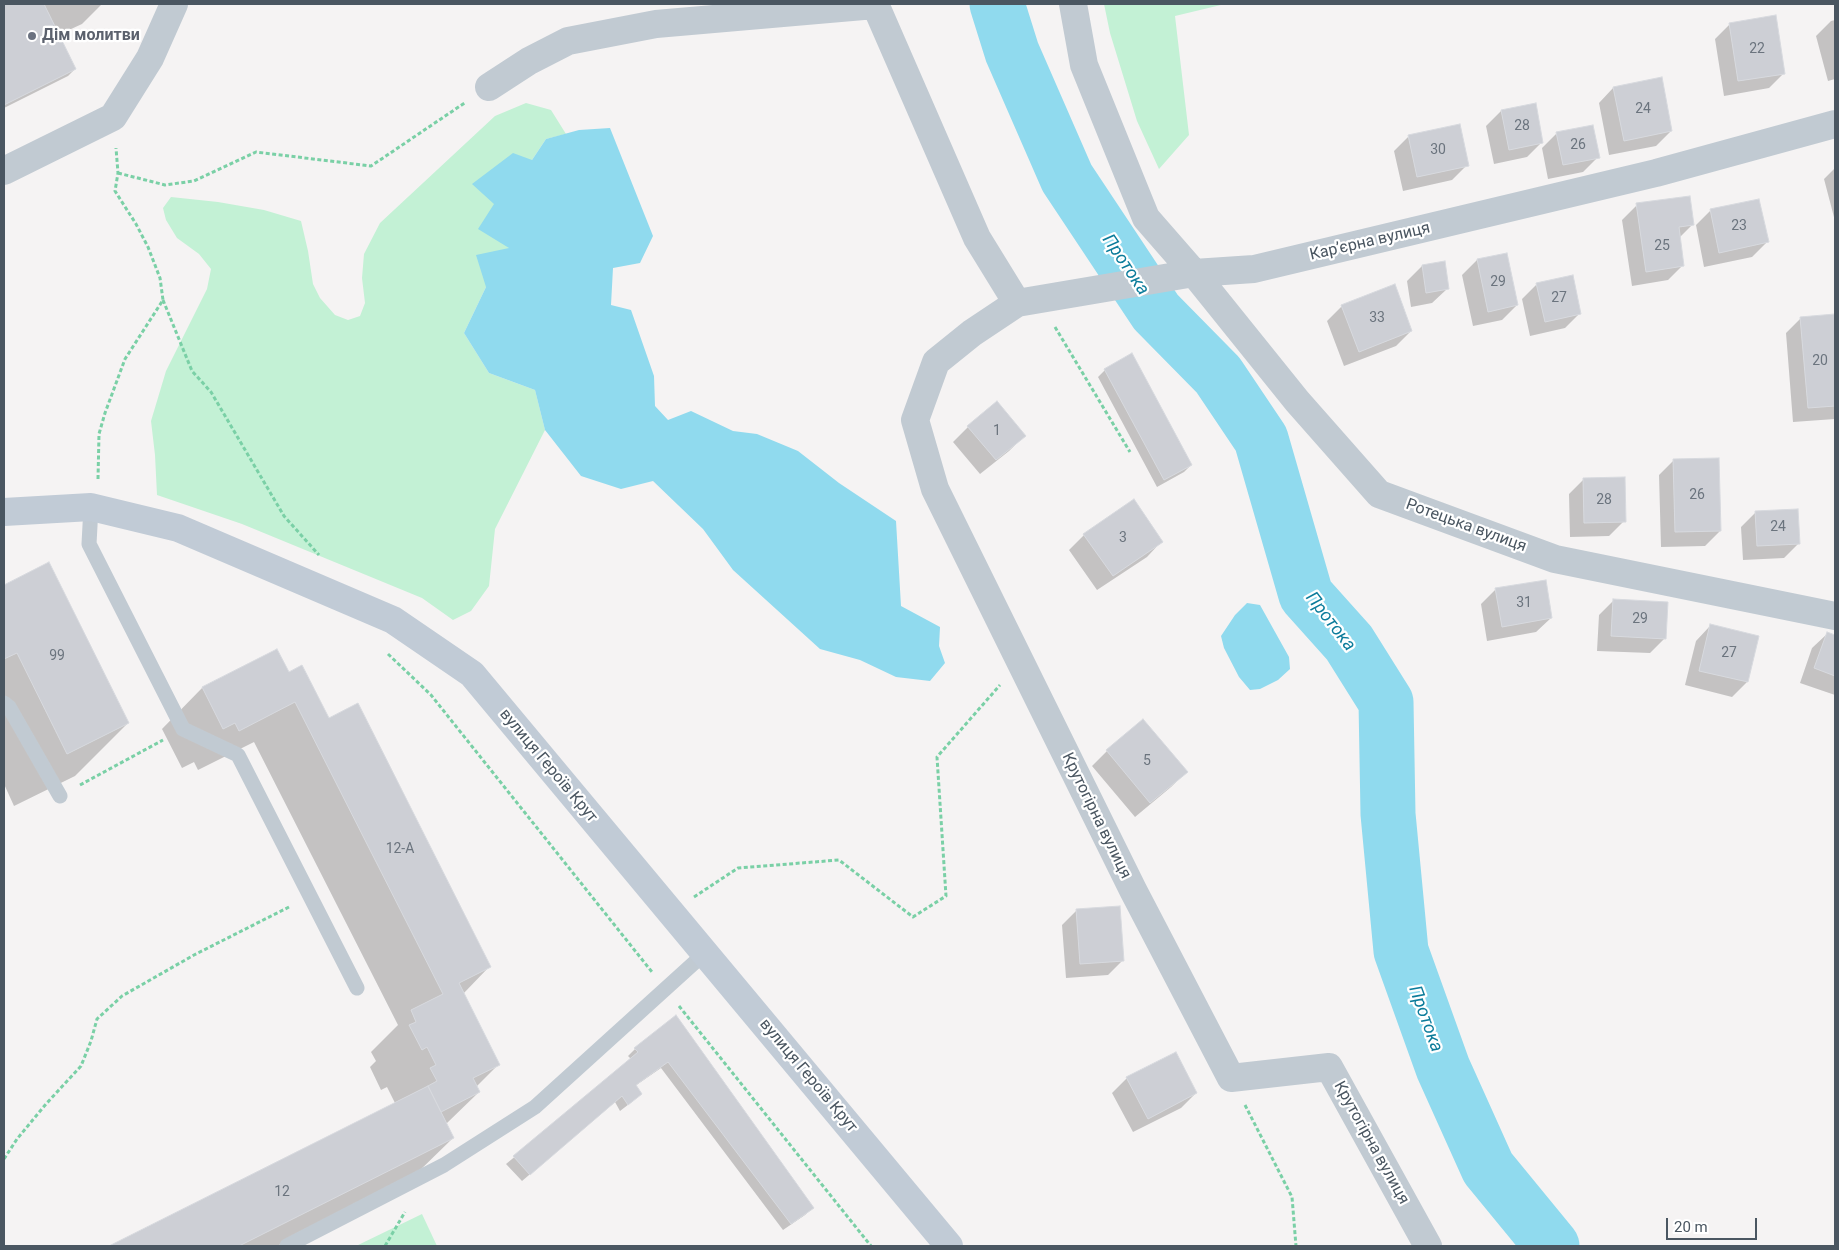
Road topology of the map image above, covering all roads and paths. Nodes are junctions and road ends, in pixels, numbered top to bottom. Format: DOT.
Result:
graph roads {
  1 [pos="174,4"];
  2 [pos="1073,4"];
  3 [pos="875,5"];
  4 [pos="489,87"];
  5 [pos="113,117"];
  6 [pos="1835,124"];
  7 [pos="4,171"];
  8 [pos="118,173"];
  9 [pos="1194,273"];
  10 [pos="163,300"];
  11 [pos="1017,303"];
  12 [pos="1130,452"];
  13 [pos="91,507"];
  14 [pos="4,512"];
  15 [pos="322,558"];
  16 [pos="1835,616"];
  17 [pos="388,654"];
  18 [pos="1020,663"];
  19 [pos="4,703"];
  20 [pos="183,728"];
  21 [pos="60,796"];
  22 [pos="310,897"];
  23 [pos="670,912"];
  24 [pos="705,953"];
  25 [pos="356,988"];
  26 [pos="665,989"];
  27 [pos="1231,1078"];
  28 [pos="4,1159"];
  29 [pos="287,1246"];
  30 [pos="871,1246"];
  31 [pos="949,1246"];
  32 [pos="1296,1246"];
  33 [pos="1428,1246"];
  1 -- 5 [label="street"];
  2 -- 9 [label="street"];
  3 -- 4 [label="street"];
  3 -- 11 [label="street"];
  4 -- 8 [label="path"];
  5 -- 7 [label="street"];
  5 -- 8 [label="path"];
  6 -- 9 [label="street, Карʼєрна вулиця"];
  8 -- 10 [label="path"];
  9 -- 11 [label="street, Карʼєрна вулиця"];
  9 -- 16 [label="street, Ротецька вулиця"];
  10 -- 13 [label="path"];
  10 -- 15 [label="path"];
  11 -- 12 [label="path"];
  11 -- 18 [label="street, Крутогірна вулиця"];
  13 -- 14 [label="street, вулиця Героїв Крут"];
  13 -- 20 [label="lane"];
  13 -- 23 [label="street, вулиця Героїв Крут"];
  17 -- 26 [label="path"];
  18 -- 23 [label="path"];
  18 -- 27 [label="street, Крутогірна вулиця"];
  19 -- 21 [label="lane"];
  20 -- 21 [label="path"];
  20 -- 22 [label="lane"];
  22 -- 25 [label="lane"];
  22 -- 28 [label="path"];
  23 -- 24 [label="street, вулиця Героїв Крут"];
  24 -- 26 [label="lane"];
  24 -- 31 [label="street, вулиця Героїв Крут"];
  26 -- 29 [label="lane"];
  26 -- 30 [label="path"];
  27 -- 32 [label="path"];
  27 -- 33 [label="street, Крутогірна вулиця"];
}
